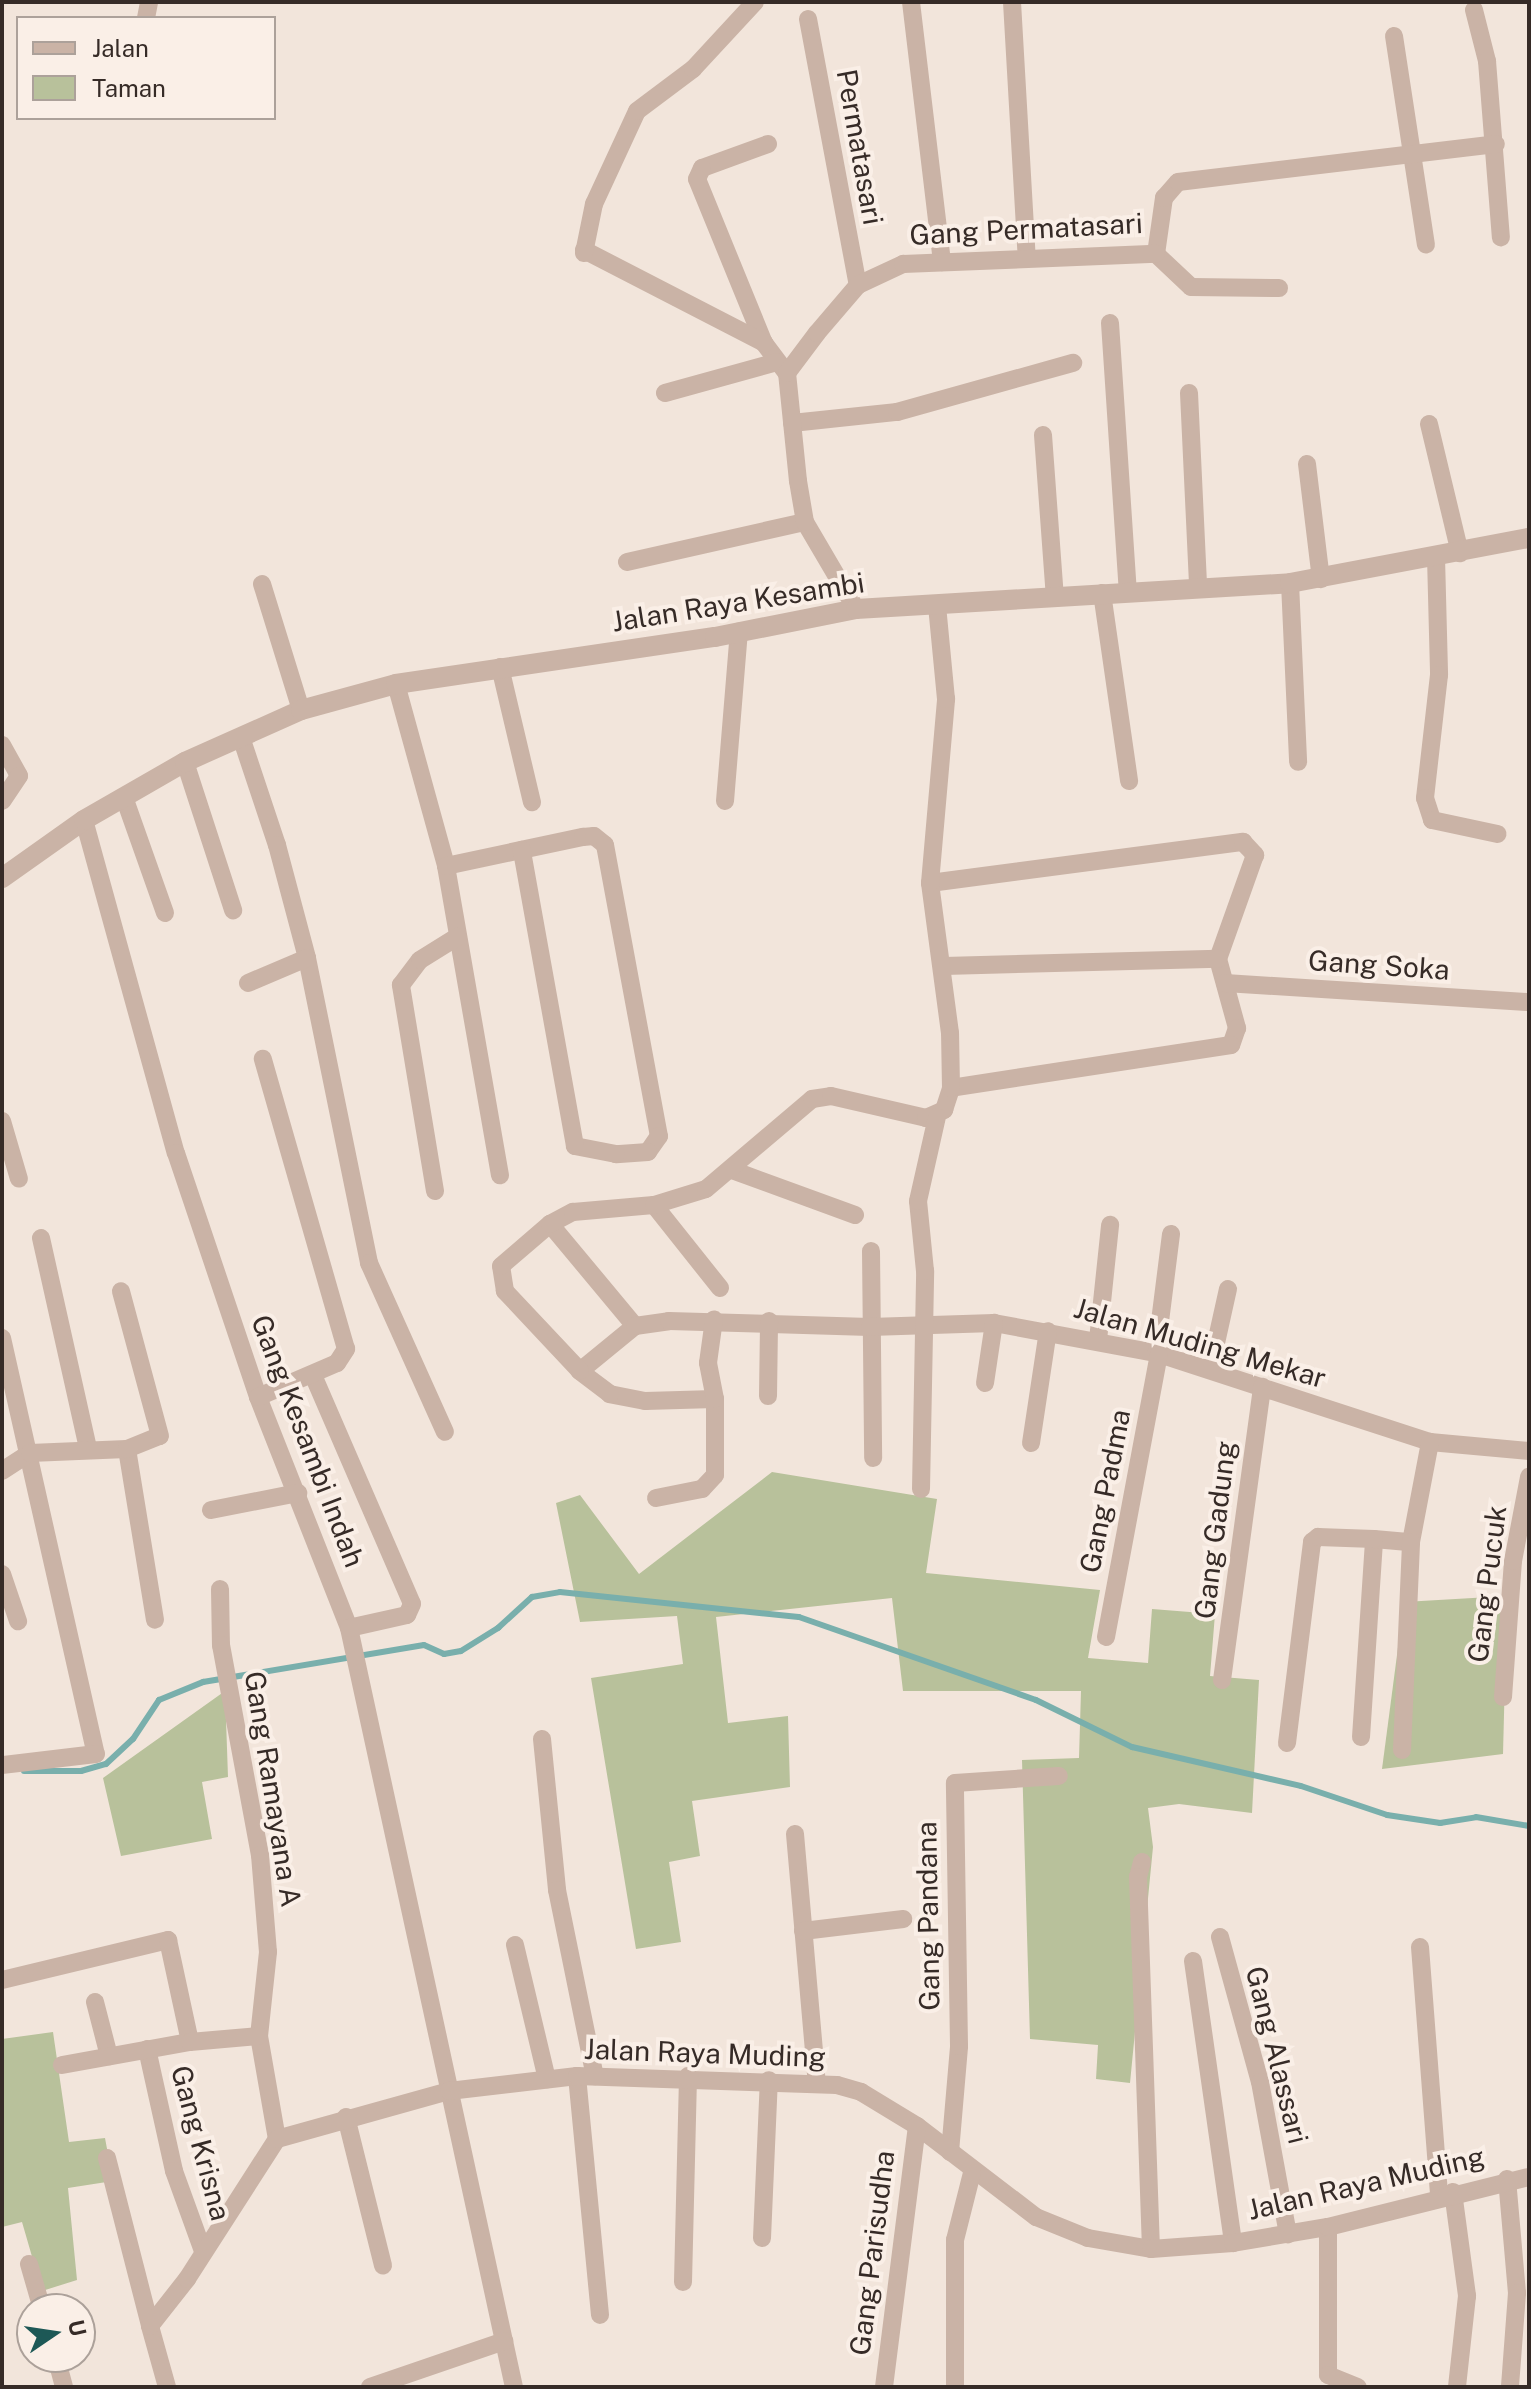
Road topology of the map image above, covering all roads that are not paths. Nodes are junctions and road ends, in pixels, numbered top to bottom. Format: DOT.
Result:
graph roads {
  1 [pos="755,2"];
  2 [pos="911,2"];
  3 [pos="1012,2"];
  4 [pos="1474,10"];
  5 [pos="808,19"];
  6 [pos="1394,36"];
  7 [pos="768,144"];
  8 [pos="1496,144"];
  9 [pos="1416,152"];
  10 [pos="1501,237"];
  11 [pos="1426,245"];
  12 [pos="1156,254"];
  13 [pos="1027,259"];
  14 [pos="942,262"];
  15 [pos="858,285"];
  16 [pos="1279,288"];
  17 [pos="1110,323"];
  18 [pos="764,343"];
  19 [pos="1073,363"];
  20 [pos="782,368"];
  21 [pos="665,393"];
  22 [pos="1189,393"];
  23 [pos="792,423"];
  24 [pos="1429,424"];
  25 [pos="1043,435"];
  26 [pos="1307,464"];
  27 [pos="805,522"];
  28 [pos="1529,538"];
  29 [pos="1460,553"];
  30 [pos="1436,557"];
  31 [pos="627,562"];
  32 [pos="1321,579"];
  33 [pos="1290,583"];
  34 [pos="262,584"];
  35 [pos="1198,587"];
  36 [pos="1128,591"];
  37 [pos="1102,593"];
  38 [pos="1055,598"];
  39 [pos="937,606"];
  40 [pos="856,609"];
  41 [pos="739,632"];
  42 [pos="500,667"];
  43 [pos="396,684"];
  44 [pos="301,710"];
  45 [pos="241,737"];
  46 [pos="2,745"];
  47 [pos="185,762"];
  48 [pos="1298,762"];
  49 [pos="1129,781"];
  50 [pos="124,797"];
  51 [pos="2,801"];
  52 [pos="725,801"];
  53 [pos="532,802"];
  54 [pos="84,820"];
  55 [pos="1498,834"];
  56 [pos="522,850"];
  57 [pos="446,866"];
  58 [pos="2,878"];
  59 [pos="930,883"];
  60 [pos="233,910"];
  61 [pos="165,913"];
  62 [pos="457,937"];
  63 [pos="307,958"];
  64 [pos="1218,959"];
  65 [pos="944,966"];
  66 [pos="248,983"];
  67 [pos="1225,983"];
  68 [pos="1529,1002"];
  69 [pos="263,1059"];
  70 [pos="951,1088"];
  71 [pos="937,1117"];
  72 [pos="2,1121"];
  73 [pos="732,1170"];
  74 [pos="500,1175"];
  75 [pos="19,1179"];
  76 [pos="435,1191"];
  77 [pos="654,1205"];
  78 [pos="855,1215"];
  79 [pos="550,1224"];
  80 [pos="1110,1225"];
  81 [pos="1171,1234"];
  82 [pos="41,1238"];
  83 [pos="871,1251"];
  84 [pos="720,1288"];
  85 [pos="1228,1289"];
  86 [pos="121,1291"];
  87 [pos="714,1319"];
  88 [pos="769,1321"];
  89 [pos="994,1323"];
  90 [pos="926,1324"];
  91 [pos="635,1326"];
  92 [pos="870,1327"];
  93 [pos="1048,1331"];
  94 [pos="2,1338"];
  95 [pos="1098,1340"];
  96 [pos="1158,1354"];
  97 [pos="1210,1370"];
  98 [pos="580,1371"];
  99 [pos="313,1375"];
  100 [pos="985,1383"];
  101 [pos="1262,1387"];
  102 [pos="768,1396"];
  103 [pos="258,1397"];
  104 [pos="715,1399"];
  105 [pos="445,1432"];
  106 [pos="1430,1442"];
  107 [pos="1031,1443"];
  108 [pos="88,1449"];
  109 [pos="127,1449"];
  110 [pos="1529,1451"];
  111 [pos="30,1453"];
  112 [pos="873,1458"];
  113 [pos="2,1471"];
  114 [pos="1529,1477"];
  115 [pos="921,1489"];
  116 [pos="298,1493"];
  117 [pos="656,1498"];
  118 [pos="211,1510"];
  119 [pos="1374,1539"];
  120 [pos="1411,1542"];
  121 [pos="2,1574"];
  122 [pos="220,1589"];
  123 [pos="155,1620"];
  124 [pos="18,1621"];
  125 [pos="349,1628"];
  126 [pos="1106,1637"];
  127 [pos="1222,1680"];
  128 [pos="1503,1697"];
  129 [pos="1361,1737"];
  130 [pos="542,1739"];
  131 [pos="1287,1743"];
  132 [pos="1402,1750"];
  133 [pos="2,1765"];
  134 [pos="1059,1776"];
  135 [pos="795,1834"];
  136 [pos="1142,1862"];
  137 [pos="903,1919"];
  138 [pos="803,1931"];
  139 [pos="1220,1937"];
  140 [pos="515,1945"];
  141 [pos="1420,1947"];
  142 [pos="1193,1961"];
  143 [pos="2,1980"];
  144 [pos="95,2002"];
  145 [pos="259,2036"];
  146 [pos="190,2042"];
  147 [pos="147,2049"];
  148 [pos="109,2056"];
  149 [pos="62,2065"];
  150 [pos="586,2076"];
  151 [pos="688,2076"];
  152 [pos="547,2079"];
  153 [pos="769,2080"];
  154 [pos="817,2084"];
  155 [pos="449,2091"];
  156 [pos="346,2117"];
  157 [pos="917,2126"];
  158 [pos="277,2139"];
  159 [pos="950,2152"];
  160 [pos="107,2158"];
  161 [pos="972,2173"];
  162 [pos="1529,2177"];
  163 [pos="1507,2179"];
  164 [pos="1446,2194"];
  165 [pos="1328,2227"];
  166 [pos="1288,2234"];
  167 [pos="762,2238"];
  168 [pos="1233,2243"];
  169 [pos="1151,2249"];
  170 [pos="203,2251"];
  171 [pos="29,2264"];
  172 [pos="383,2265"];
  173 [pos="683,2282"];
  174 [pos="37,2293"];
  175 [pos="600,2315"];
  176 [pos="150,2326"];
  177 [pos="504,2341"];
  178 [pos="167,2387"];
  179 [pos="370,2387"];
  180 [pos="514,2387"];
  181 [pos="884,2387"];
  182 [pos="955,2387"];
  183 [pos="1358,2387"];
  184 [pos="1457,2387"];
  185 [pos="1510,2387"];
  1 -- 18 [label="street"];
  2 -- 14 [label="street"];
  3 -- 13 [label="street"];
  4 -- 8 [label="street"];
  5 -- 15 [label="street, Permatasari"];
  6 -- 9 [label="street"];
  7 -- 18 [label="street"];
  8 -- 9 [label="street, Gang Permatasari"];
  8 -- 10 [label="street"];
  9 -- 11 [label="street"];
  9 -- 12 [label="street, Gang Permatasari"];
  12 -- 13 [label="street, Gang Permatasari"];
  12 -- 16 [label="street"];
  13 -- 14 [label="street, Gang Permatasari"];
  14 -- 15 [label="street, Gang Permatasari"];
  15 -- 20 [label="street, Gang Permatasari"];
  17 -- 36 [label="street"];
  18 -- 20 [label="street"];
  19 -- 23 [label="street"];
  20 -- 21 [label="street"];
  20 -- 23 [label="street"];
  22 -- 35 [label="street"];
  23 -- 27 [label="street"];
  24 -- 29 [label="street"];
  25 -- 38 [label="street"];
  26 -- 32 [label="street"];
  27 -- 31 [label="street"];
  27 -- 40 [label="street"];
  28 -- 29 [label="street, Jalan Raya Kesambi"];
  29 -- 30 [label="street, Jalan Raya Kesambi"];
  30 -- 32 [label="street, Jalan Raya Kesambi"];
  30 -- 55 [label="street"];
  32 -- 33 [label="street, Jalan Raya Kesambi"];
  33 -- 35 [label="street, Jalan Raya Kesambi"];
  33 -- 48 [label="street"];
  34 -- 44 [label="street"];
  35 -- 36 [label="street, Jalan Raya Kesambi"];
  36 -- 37 [label="street, Jalan Raya Kesambi"];
  37 -- 38 [label="street, Jalan Raya Kesambi"];
  37 -- 49 [label="street"];
  38 -- 39 [label="street, Jalan Raya Kesambi"];
  39 -- 40 [label="street, Jalan Raya Kesambi"];
  39 -- 59 [label="street"];
  40 -- 41 [label="street, Jalan Raya Kesambi"];
  41 -- 42 [label="street, Jalan Raya Kesambi"];
  41 -- 52 [label="street"];
  42 -- 43 [label="street, Jalan Raya Kesambi"];
  42 -- 53 [label="street"];
  43 -- 44 [label="street, Jalan Raya Kesambi"];
  43 -- 57 [label="street"];
  44 -- 45 [label="street, Jalan Raya Kesambi"];
  45 -- 47 [label="street, Jalan Raya Kesambi"];
  45 -- 63 [label="street"];
  46 -- 51 [label="street"];
  47 -- 50 [label="street, Jalan Raya Kesambi"];
  47 -- 60 [label="street"];
  50 -- 54 [label="street, Jalan Raya Kesambi"];
  50 -- 61 [label="street"];
  54 -- 58 [label="street, Jalan Raya Kesambi"];
  54 -- 103 [label="street, Gang Kesambi Indah"];
  56 -- 56 [label="street"];
  56 -- 57 [label="street"];
  57 -- 62 [label="street"];
  59 -- 64 [label="street"];
  59 -- 65 [label="street"];
  62 -- 74 [label="street"];
  62 -- 76 [label="street"];
  63 -- 66 [label="street"];
  63 -- 105 [label="street"];
  64 -- 65 [label="street"];
  64 -- 67 [label="street"];
  65 -- 70 [label="street"];
  67 -- 68 [label="street, Gang Soka"];
  67 -- 70 [label="street"];
  69 -- 99 [label="street"];
  70 -- 71 [label="street"];
  71 -- 73 [label="street"];
  71 -- 90 [label="street"];
  72 -- 75 [label="street"];
  73 -- 77 [label="street"];
  73 -- 78 [label="street"];
  77 -- 79 [label="street"];
  77 -- 84 [label="street"];
  79 -- 91 [label="street"];
  79 -- 98 [label="street"];
  80 -- 95 [label="street"];
  81 -- 96 [label="street, Gang Padma"];
  82 -- 108 [label="street"];
  83 -- 92 [label="street"];
  85 -- 97 [label="street"];
  86 -- 109 [label="street"];
  87 -- 88 [label="street, Jalan Muding Mekar"];
  87 -- 91 [label="street, Jalan Muding Mekar"];
  87 -- 104 [label="street"];
  88 -- 92 [label="street, Jalan Muding Mekar"];
  88 -- 102 [label="street"];
  89 -- 90 [label="street, Jalan Muding Mekar"];
  89 -- 93 [label="street, Jalan Muding Mekar"];
  89 -- 100 [label="street"];
  90 -- 92 [label="street, Jalan Muding Mekar"];
  90 -- 115 [label="street"];
  91 -- 98 [label="street"];
  92 -- 112 [label="street"];
  93 -- 95 [label="street, Jalan Muding Mekar"];
  93 -- 107 [label="street"];
  94 -- 111 [label="street"];
  95 -- 96 [label="street, Jalan Muding Mekar"];
  96 -- 97 [label="street, Jalan Muding Mekar"];
  96 -- 126 [label="street, Gang Padma"];
  97 -- 101 [label="street, Jalan Muding Mekar"];
  98 -- 104 [label="street"];
  99 -- 103 [label="street"];
  99 -- 125 [label="street"];
  101 -- 106 [label="street, Jalan Muding Mekar"];
  101 -- 127 [label="street, Gang Gadung"];
  103 -- 116 [label="street, Gang Kesambi Indah"];
  104 -- 117 [label="street"];
  106 -- 110 [label="street, Jalan Muding Mekar"];
  106 -- 120 [label="street"];
  108 -- 109 [label="street"];
  108 -- 111 [label="street"];
  109 -- 123 [label="street"];
  111 -- 113 [label="street"];
  111 -- 133 [label="street"];
  114 -- 128 [label="street, Gang Pucuk"];
  116 -- 118 [label="street"];
  116 -- 125 [label="street, Gang Kesambi Indah"];
  119 -- 120 [label="street"];
  119 -- 129 [label="street"];
  119 -- 131 [label="street"];
  120 -- 132 [label="street"];
  121 -- 124 [label="street"];
  122 -- 145 [label="street, Gang Ramayana A"];
  125 -- 155 [label="street, Gang Kesambi Indah"];
  130 -- 150 [label="street"];
  134 -- 159 [label="street, Gang Pandana"];
  135 -- 138 [label="street"];
  136 -- 169 [label="street"];
  137 -- 138 [label="street"];
  138 -- 154 [label="street"];
  139 -- 166 [label="street, Gang Alassari"];
  140 -- 152 [label="street"];
  141 -- 164 [label="street"];
  142 -- 168 [label="street"];
  143 -- 146 [label="street"];
  144 -- 148 [label="street"];
  145 -- 146 [label="street"];
  145 -- 158 [label="street, Gang Ramayana A"];
  146 -- 147 [label="street"];
  147 -- 148 [label="street"];
  147 -- 170 [label="street, Gang Krisna"];
  148 -- 149 [label="street"];
  150 -- 151 [label="street, Jalan Raya Muding"];
  150 -- 152 [label="street, Jalan Raya Muding"];
  150 -- 175 [label="street"];
  151 -- 153 [label="street, Jalan Raya Muding"];
  151 -- 173 [label="street"];
  152 -- 155 [label="street, Jalan Raya Muding"];
  153 -- 154 [label="street, Jalan Raya Muding"];
  153 -- 167 [label="street"];
  154 -- 157 [label="street, Jalan Raya Muding"];
  155 -- 156 [label="street, Jalan Raya Muding"];
  155 -- 177 [label="street, Gang Kesambi Indah"];
  156 -- 158 [label="street, Jalan Raya Muding"];
  156 -- 172 [label="street"];
  157 -- 159 [label="street, Jalan Raya Muding"];
  157 -- 181 [label="street, Gang Parisudha"];
  158 -- 170 [label="street"];
  159 -- 161 [label="street, Jalan Raya Muding"];
  160 -- 176 [label="street"];
  161 -- 169 [label="street, Jalan Raya Muding"];
  161 -- 182 [label="street"];
  162 -- 163 [label="street, Jalan Raya Muding"];
  163 -- 164 [label="street, Jalan Raya Muding"];
  163 -- 185 [label="street"];
  164 -- 165 [label="street, Jalan Raya Muding"];
  164 -- 184 [label="street"];
  165 -- 166 [label="street, Jalan Raya Muding"];
  165 -- 183 [label="street"];
  166 -- 168 [label="street, Jalan Raya Muding"];
  168 -- 169 [label="street, Jalan Raya Muding"];
  170 -- 176 [label="street"];
  171 -- 174 [label="street"];
  176 -- 178 [label="street"];
  177 -- 179 [label="street"];
  177 -- 180 [label="street, Gang Kesambi Indah"];
}
